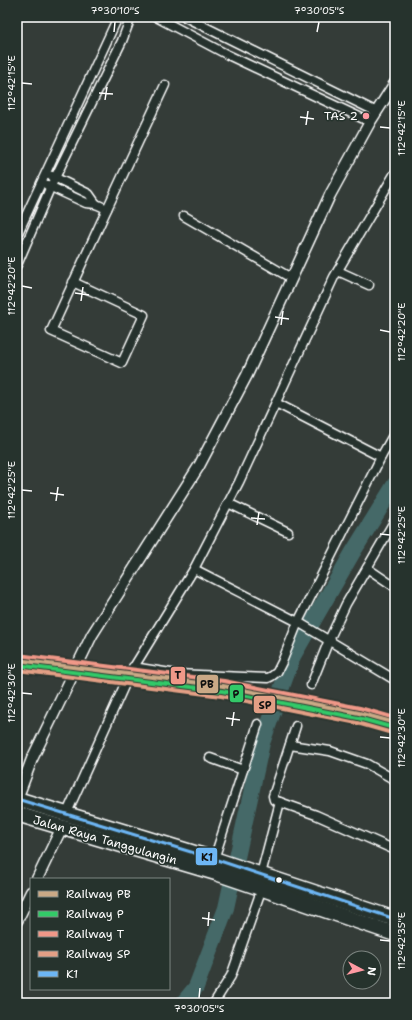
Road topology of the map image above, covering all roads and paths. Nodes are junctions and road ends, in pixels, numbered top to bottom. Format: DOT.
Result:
graph roads {
  1 [pos="118,17"];
  2 [pos="131,17"];
  3 [pos="156,17"];
  4 [pos="185,17"];
  5 [pos="234,41"];
  6 [pos="228,54"];
  7 [pos="395,83"];
  8 [pos="165,85"];
  9 [pos="377,112"];
  10 [pos="370,122"];
  11 [pos="45,173"];
  12 [pos="395,173"];
  13 [pos="56,177"];
  14 [pos="41,182"];
  15 [pos="51,186"];
  16 [pos="96,204"];
  17 [pos="107,209"];
  18 [pos="184,216"];
  19 [pos="17,235"];
  20 [pos="17,263"];
  21 [pos="338,270"];
  22 [pos="291,278"];
  23 [pos="73,282"];
  24 [pos="369,285"];
  25 [pos="276,402"];
  26 [pos="395,432"];
  27 [pos="381,457"];
  28 [pos="228,502"];
  29 [pos="395,520"];
  30 [pos="288,532"];
  31 [pos="366,568"];
  32 [pos="194,569"];
  33 [pos="395,587"];
  34 [pos="302,625"];
  35 [pos="327,639"];
  36 [pos="133,667"];
  37 [pos="395,680"];
  38 [pos="311,685"];
  39 [pos="258,724"];
  40 [pos="296,726"];
  41 [pos="290,745"];
  42 [pos="210,758"];
  43 [pos="243,770"];
  44 [pos="395,780"];
  45 [pos="17,799"];
  46 [pos="280,802"];
  47 [pos="17,814"];
  48 [pos="64,821"];
  49 [pos="395,850"];
  50 [pos="218,865"];
  51 [pos="38,878"];
  52 [pos="259,880"];
  53 [pos="30,894"];
  54 [pos="395,919"];
  55 [pos="17,921"];
  56 [pos="395,934"];
  57 [pos="214,1003"];
  1 -- 11 [label="street"];
  2 -- 13 [label="street"];
  3 -- 6 [label="street"];
  4 -- 5 [label="street"];
  5 -- 6 [label="street"];
  5 -- 9 [label="street"];
  6 -- 10 [label="street"];
  7 -- 9 [label="street"];
  8 -- 17 [label="street"];
  9 -- 10 [label="street"];
  10 -- 22 [label="street"];
  11 -- 13 [label="street"];
  11 -- 14 [label="street"];
  12 -- 21 [label="street"];
  13 -- 15 [label="street"];
  13 -- 16 [label="street"];
  14 -- 15 [label="street"];
  14 -- 19 [label="street"];
  15 -- 16 [label="street"];
  15 -- 20 [label="street"];
  16 -- 17 [label="street"];
  17 -- 23 [label="street"];
  18 -- 22 [label="street"];
  21 -- 24 [label="street"];
  21 -- 25 [label="street"];
  22 -- 45 [label="street"];
  23 -- 23 [label="street"];
  25 -- 27 [label="street"];
  25 -- 28 [label="street"];
  26 -- 27 [label="street"];
  27 -- 34 [label="street"];
  28 -- 30 [label="street"];
  28 -- 32 [label="street"];
  29 -- 31 [label="street"];
  31 -- 33 [label="street"];
  31 -- 35 [label="street"];
  32 -- 34 [label="street"];
  32 -- 36 [label="street"];
  34 -- 35 [label="street"];
  34 -- 36 [label="street"];
  35 -- 37 [label="street"];
  35 -- 38 [label="street"];
  36 -- 48 [label="street"];
  39 -- 43 [label="street"];
  40 -- 41 [label="street"];
  41 -- 44 [label="street"];
  41 -- 46 [label="street"];
  42 -- 43 [label="street"];
  43 -- 50 [label="street"];
  45 -- 48 [label="highway"];
  46 -- 49 [label="street"];
  46 -- 52 [label="street"];
  47 -- 48 [label="highway, Jalan Raya Tanggulangin"];
  48 -- 50 [label="highway"];
  48 -- 51 [label="street"];
  50 -- 52 [label="highway"];
  52 -- 54 [label="highway"];
  52 -- 56 [label="highway"];
  52 -- 57 [label="street"];
  53 -- 55 [label="street"];
}
